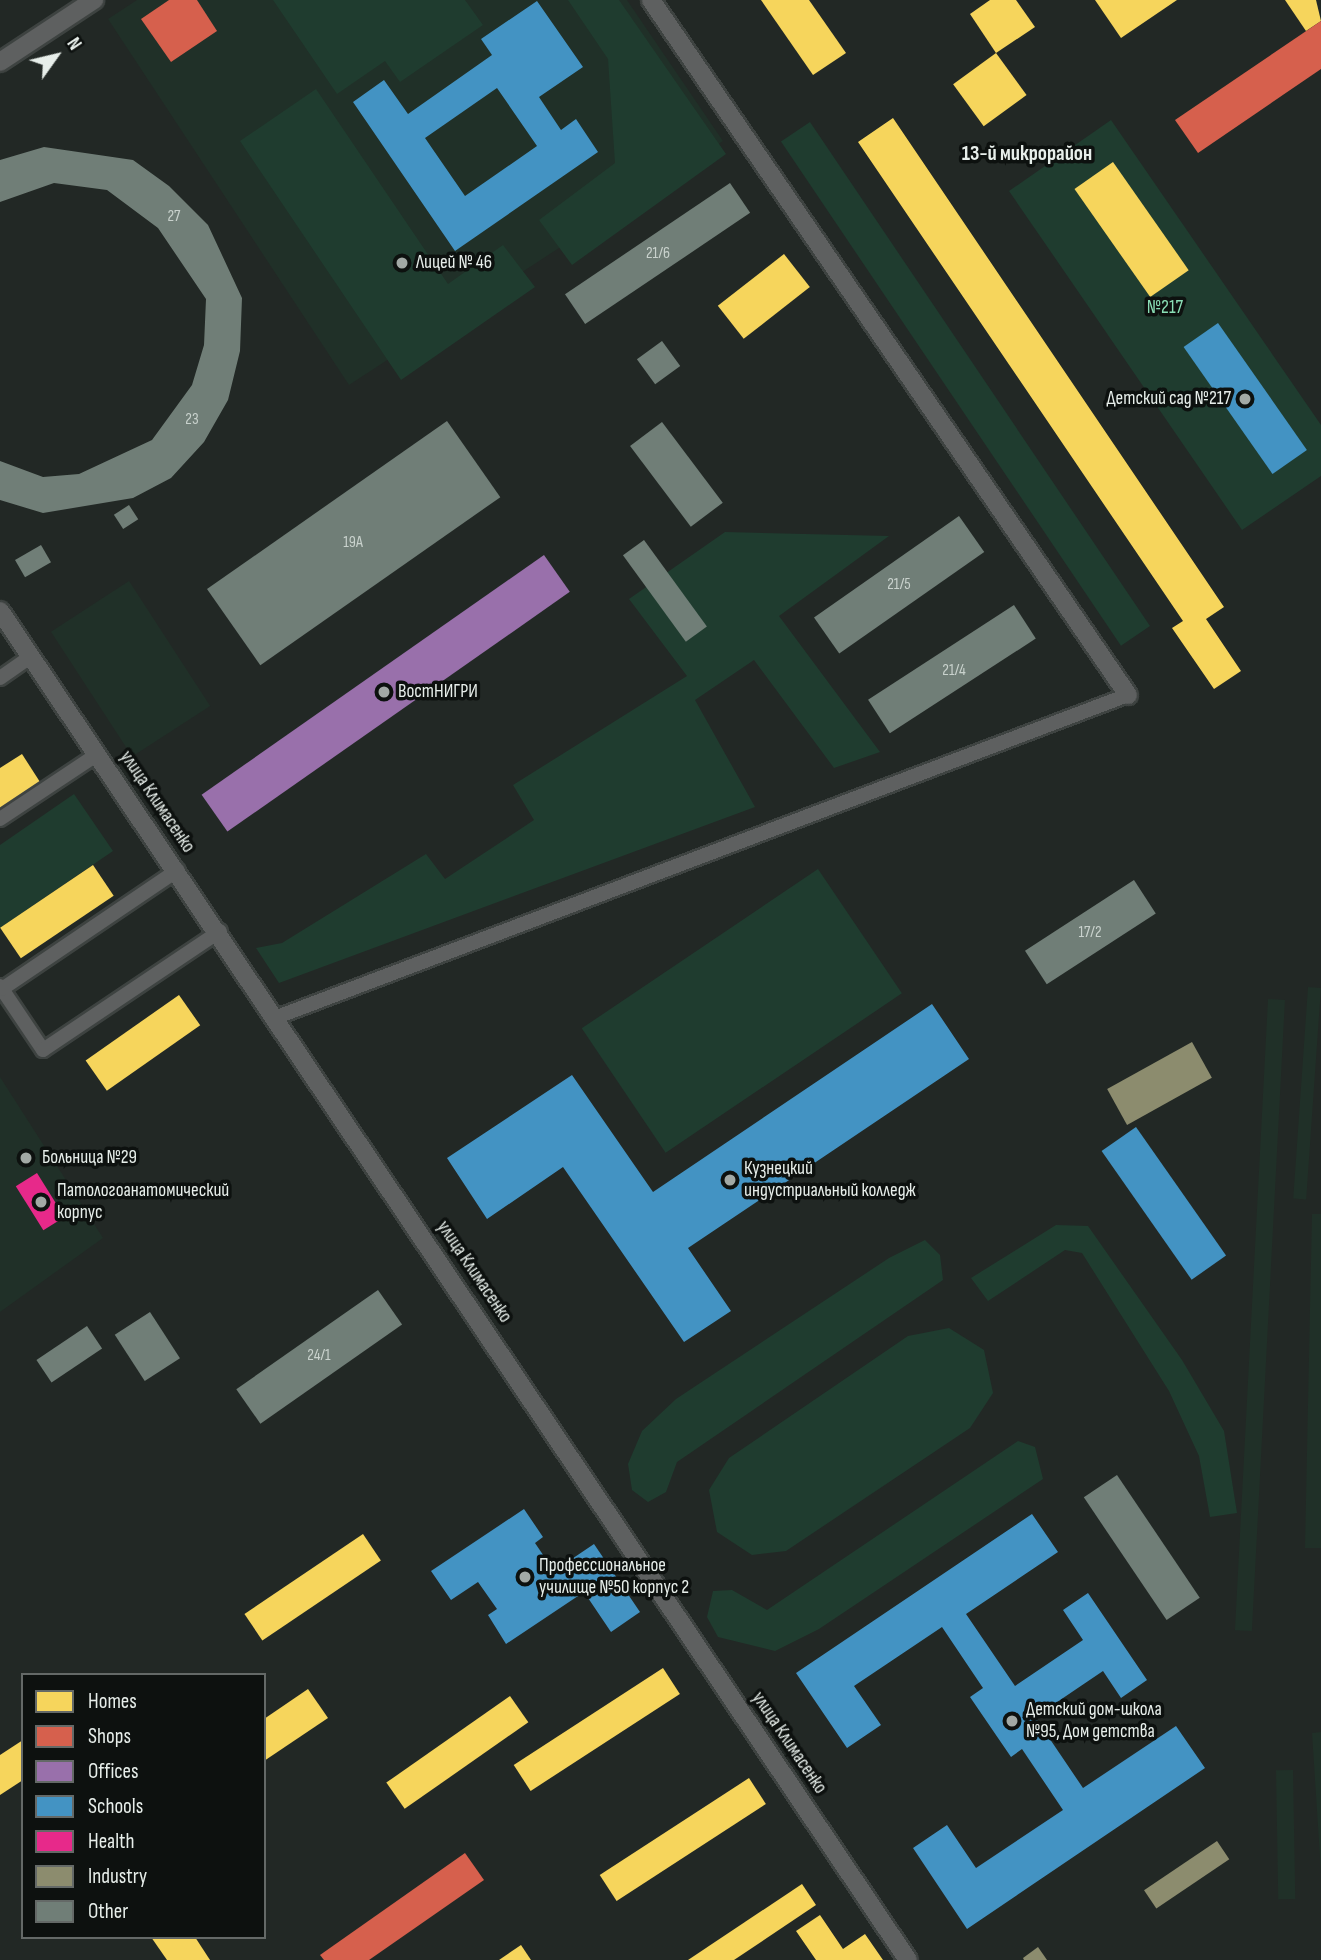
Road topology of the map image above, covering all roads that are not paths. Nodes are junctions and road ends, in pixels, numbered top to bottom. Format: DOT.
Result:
graph roads {
  1 [pos="94,0"];
  2 [pos="651,0"];
  3 [pos="0,62"];
  4 [pos="0,611"];
  5 [pos="32,656"];
  6 [pos="0,678"];
  7 [pos="1128,695"];
  8 [pos="98,754"];
  9 [pos="0,819"];
  10 [pos="178,870"];
  11 [pos="220,931"];
  12 [pos="1,987"];
  13 [pos="277,1017"];
  14 [pos="908,1960"];
  1 -- 3 [label="street"];
  2 -- 7 [label="street"];
  4 -- 5 [label="street, улица Климасенко"];
  5 -- 6 [label="street"];
  5 -- 8 [label="street, улица Климасенко"];
  7 -- 13 [label="street"];
  8 -- 9 [label="street"];
  8 -- 10 [label="street, улица Климасенко"];
  10 -- 11 [label="street, улица Климасенко"];
  10 -- 12 [label="street"];
  11 -- 12 [label="street"];
  11 -- 13 [label="street, улица Климасенко"];
  13 -- 14 [label="street, улица Климасенко"];
}
